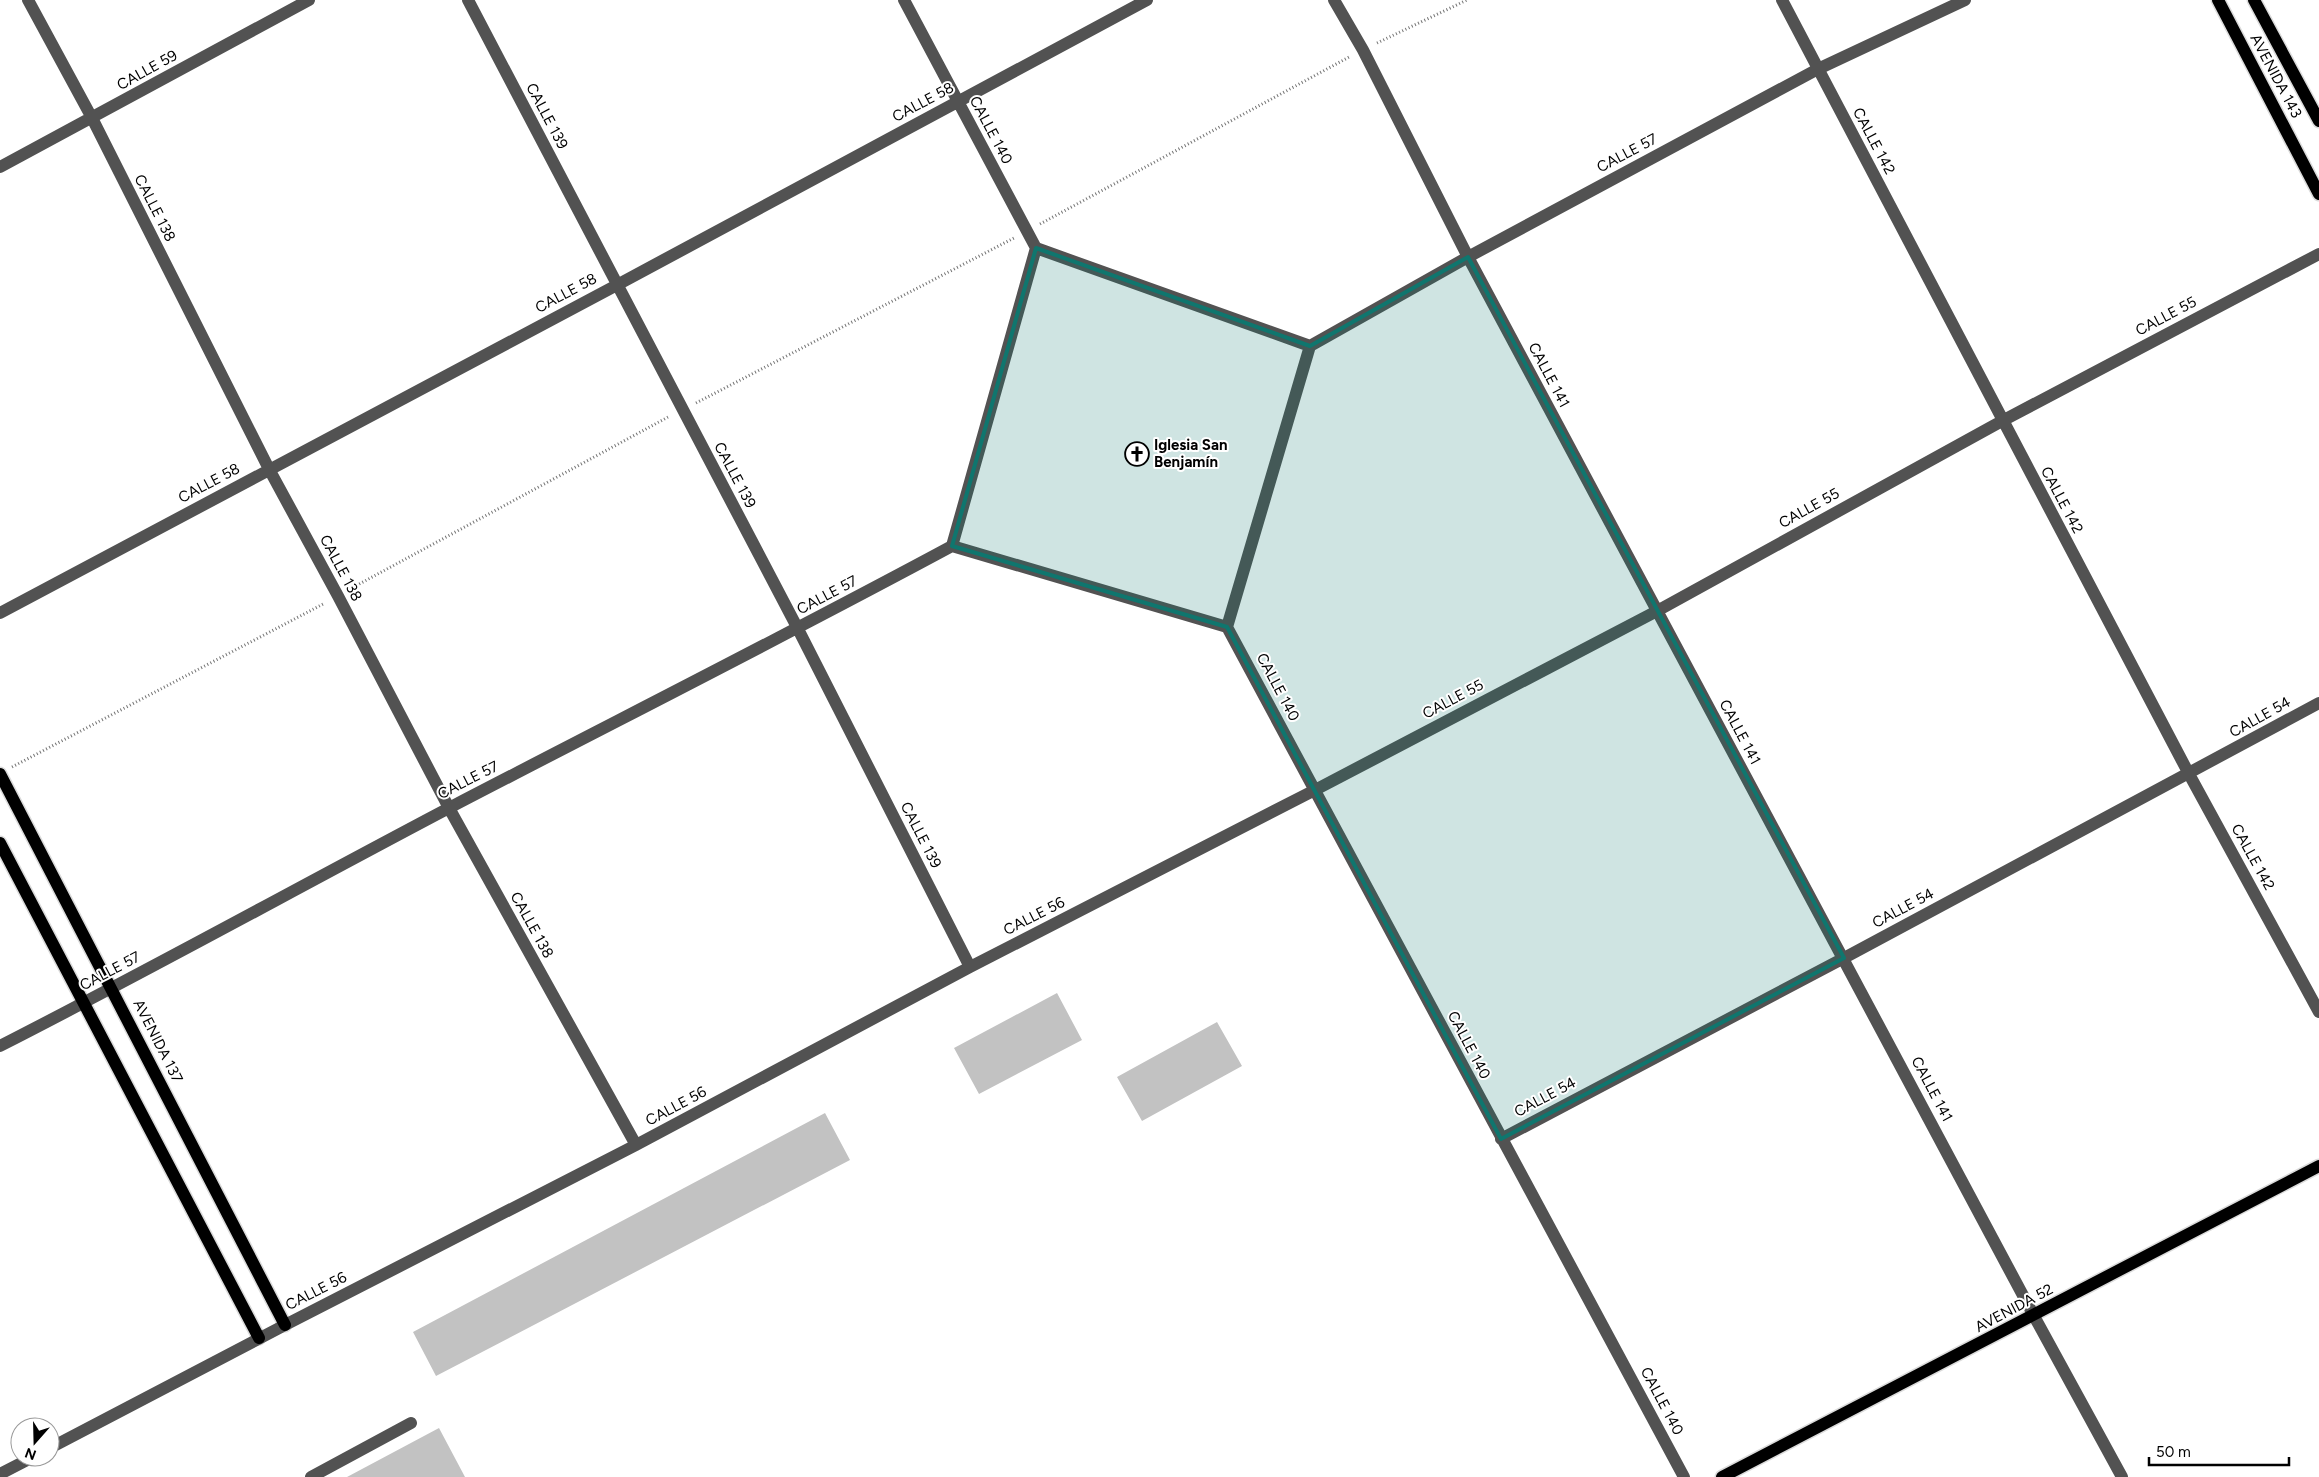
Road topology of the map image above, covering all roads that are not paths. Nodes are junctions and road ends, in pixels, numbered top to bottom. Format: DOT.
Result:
graph roads {
  1 [pos="28,0"];
  2 [pos="310,0"];
  3 [pos="468,0"];
  4 [pos="904,0"];
  5 [pos="1147,0"];
  6 [pos="1334,0"];
  7 [pos="1782,0"];
  8 [pos="1965,0"];
  9 [pos="2218,0"];
  10 [pos="2254,0"];
  11 [pos="1818,69"];
  12 [pos="958,101"];
  13 [pos="92,118"];
  14 [pos="2319,121"];
  15 [pos="0,167"];
  16 [pos="2319,194"];
  17 [pos="1036,248"];
  18 [pos="2319,254"];
  19 [pos="1468,257"];
  20 [pos="617,285"];
  21 [pos="1310,346"];
  22 [pos="2002,421"];
  23 [pos="269,469"];
  24 [pos="952,546"];
  25 [pos="1657,610"];
  26 [pos="0,613"];
  27 [pos="1227,627"];
  28 [pos="798,630"];
  29 [pos="2319,703"];
  30 [pos="4,771"];
  31 [pos="2188,774"];
  32 [pos="1315,790"];
  33 [pos="449,808"];
  34 [pos="0,843"];
  35 [pos="1844,958"];
  36 [pos="970,967"];
  37 [pos="113,989"];
  38 [pos="83,1004"];
  39 [pos="2319,1012"];
  40 [pos="0,1046"];
  41 [pos="1501,1139"];
  42 [pos="636,1145"];
  43 [pos="2319,1166"];
  44 [pos="2034,1316"];
  45 [pos="285,1325"];
  46 [pos="259,1338"];
  47 [pos="411,1423"];
  48 [pos="60,1443"];
  49 [pos="14,1467"];
  50 [pos="0,1474"];
  51 [pos="311,1477"];
  52 [pos="1684,1477"];
  53 [pos="1722,1477"];
  54 [pos="2122,1477"];
  1 -- 13 [label="street, CALLE 138"];
  2 -- 13 [label="street, CALLE 59"];
  3 -- 20 [label="street, CALLE 139"];
  4 -- 12 [label="street, CALLE 140"];
  5 -- 12 [label="street, CALLE 58"];
  6 -- 19 [label="street, CALLE 141"];
  7 -- 11 [label="street, CALLE 142"];
  8 -- 11 [label="street, CALLE 57"];
  9 -- 16 [label="main road, AVENIDA 143"];
  10 -- 14 [label="main road, AVENIDA 143"];
  11 -- 19 [label="street, CALLE 57"];
  11 -- 22 [label="street, CALLE 142"];
  12 -- 17 [label="street, CALLE 140"];
  12 -- 20 [label="street, CALLE 58"];
  13 -- 15 [label="street, CALLE 59"];
  13 -- 23 [label="street, CALLE 138"];
  17 -- 21 [label="street"];
  17 -- 24 [label="street"];
  18 -- 22 [label="street, CALLE 55"];
  19 -- 21 [label="street, CALLE 57"];
  19 -- 25 [label="street, CALLE 141"];
  20 -- 23 [label="street, CALLE 58"];
  20 -- 28 [label="street, CALLE 139"];
  21 -- 27 [label="street"];
  22 -- 25 [label="street, CALLE 55"];
  22 -- 31 [label="street, CALLE 142"];
  23 -- 26 [label="street, CALLE 58"];
  23 -- 33 [label="street, CALLE 138"];
  24 -- 27 [label="street"];
  24 -- 28 [label="street, CALLE 57"];
  25 -- 32 [label="street, CALLE 55"];
  25 -- 35 [label="street, CALLE 141"];
  27 -- 32 [label="street, CALLE 140"];
  28 -- 33 [label="street, CALLE 57"];
  28 -- 36 [label="street, CALLE 139"];
  29 -- 31 [label="street, CALLE 54"];
  30 -- 37 [label="main road, AVENIDA 137"];
  31 -- 35 [label="street, CALLE 54"];
  31 -- 39 [label="street, CALLE 142"];
  32 -- 36 [label="street, CALLE 56"];
  32 -- 41 [label="street, CALLE 140"];
  33 -- 37 [label="street, CALLE 57"];
  33 -- 42 [label="street, CALLE 138"];
  34 -- 38 [label="main road"];
  35 -- 41 [label="street, CALLE 54"];
  35 -- 44 [label="street, CALLE 141"];
  36 -- 42 [label="street, CALLE 56"];
  37 -- 38 [label="street, CALLE 57"];
  37 -- 45 [label="main road, AVENIDA 137"];
  38 -- 40 [label="street, CALLE 57"];
  38 -- 46 [label="main road"];
  41 -- 52 [label="street, CALLE 140"];
  42 -- 45 [label="street, CALLE 56"];
  43 -- 44 [label="main road, AVENIDA 52"];
  44 -- 53 [label="main road, AVENIDA 52"];
  44 -- 54 [label="street, CALLE 141"];
  45 -- 46 [label="street, CALLE 56"];
  46 -- 48 [label="street, CALLE 56"];
  47 -- 51 [label="street"];
  49 -- 50 [label="street"];
}
